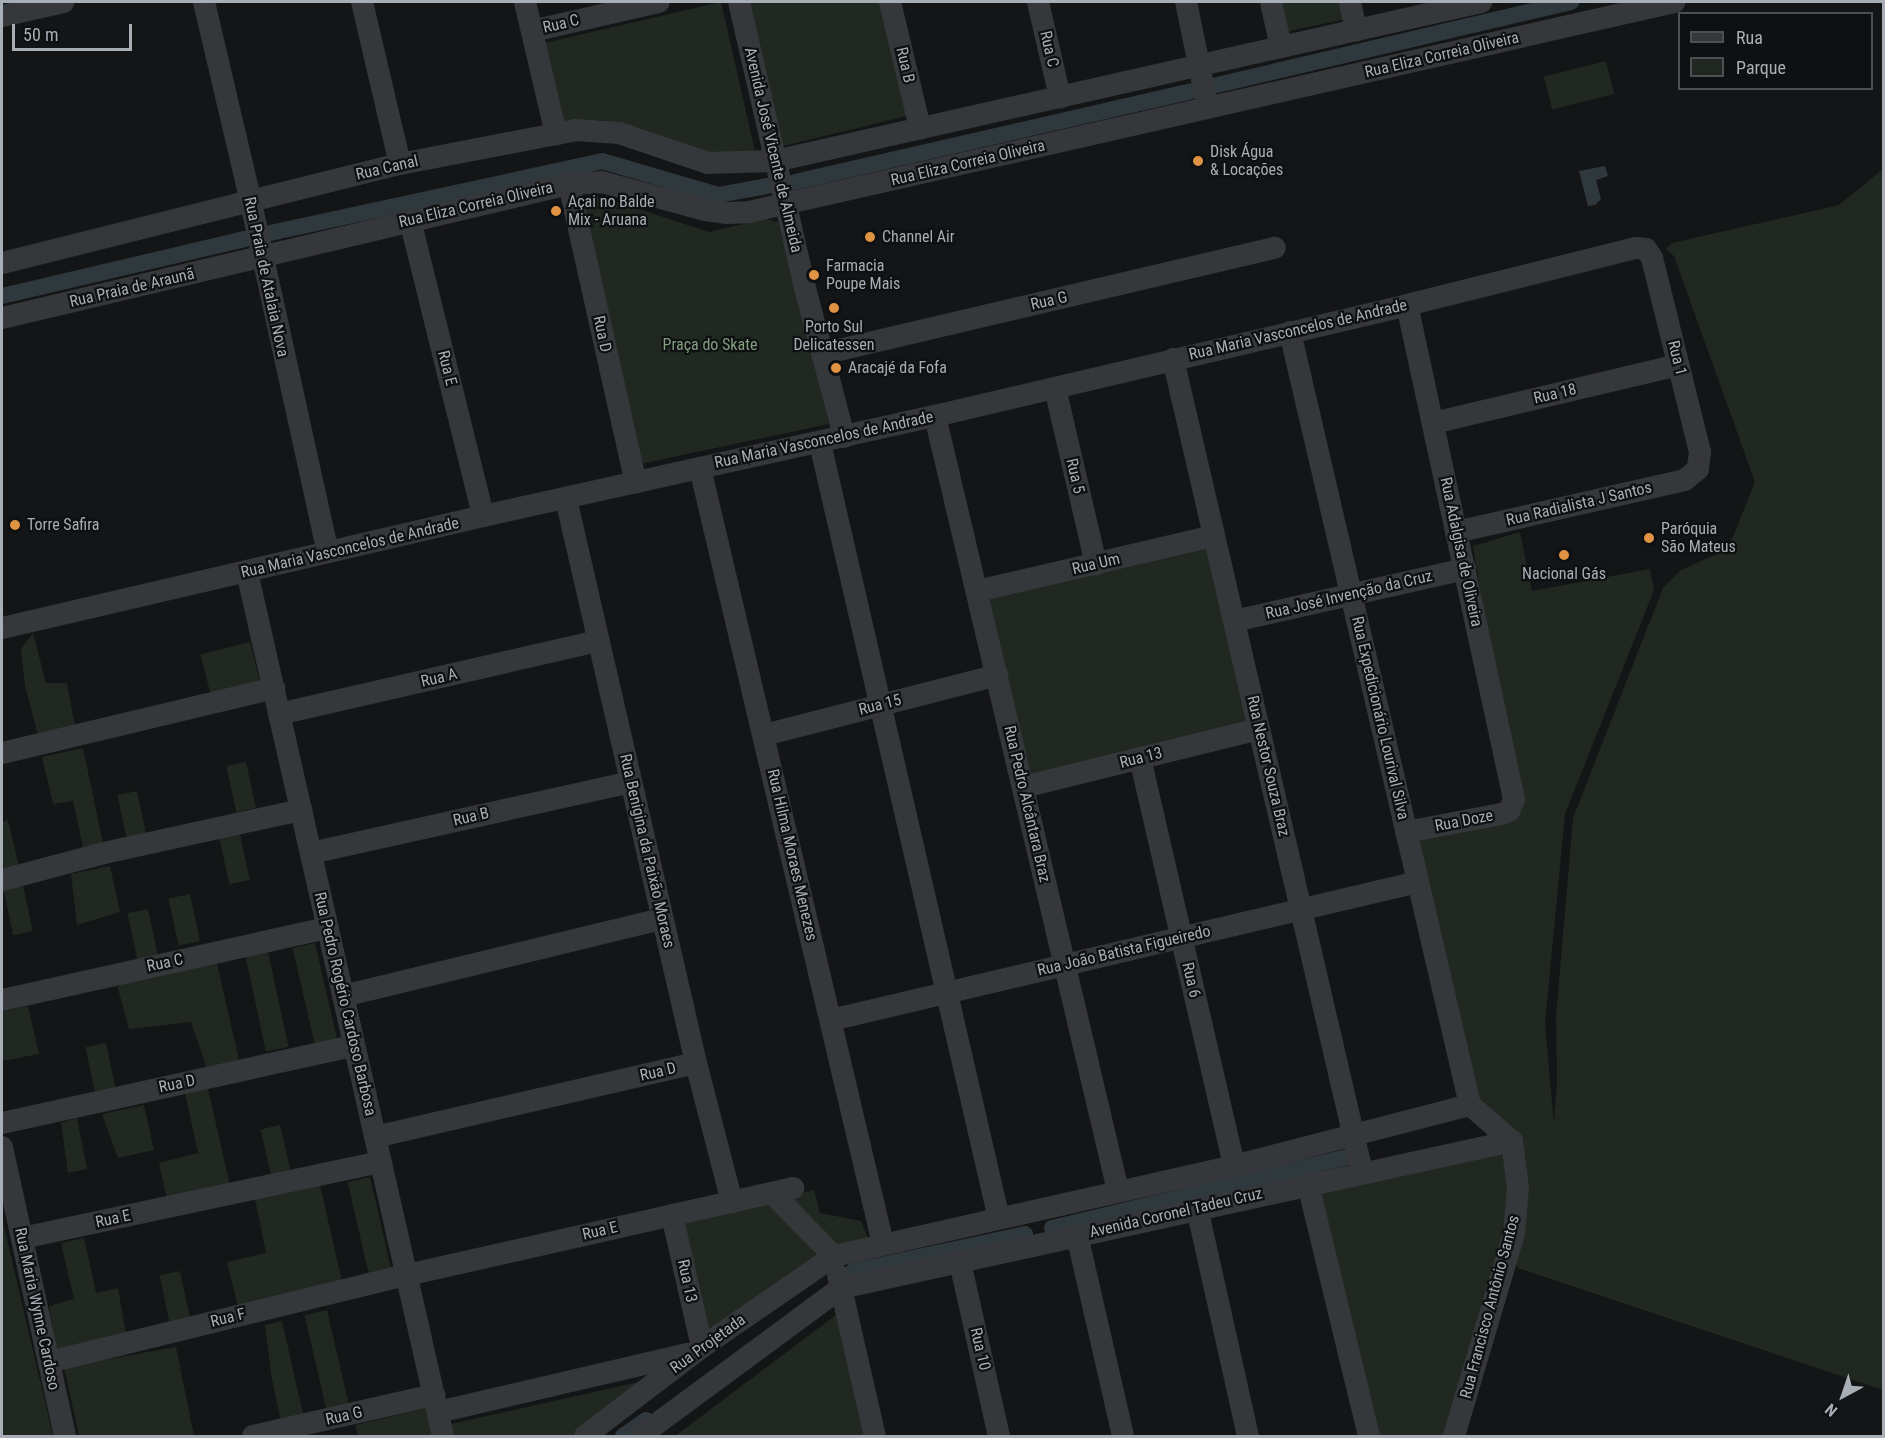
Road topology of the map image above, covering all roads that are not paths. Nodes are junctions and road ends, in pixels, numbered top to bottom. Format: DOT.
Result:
graph roads {
  1 [pos="63,2"];
  2 [pos="204,2"];
  3 [pos="362,2"];
  4 [pos="525,2"];
  5 [pos="659,2"];
  6 [pos="740,2"];
  7 [pos="890,2"];
  8 [pos="1038,2"];
  9 [pos="1186,2"];
  10 [pos="1271,2"];
  11 [pos="1350,2"];
  12 [pos="1481,2"];
  13 [pos="1674,2"];
  14 [pos="2,16"];
  15 [pos="1356,30"];
  16 [pos="532,31"];
  17 [pos="1281,47"];
  18 [pos="1201,66"];
  19 [pos="1060,97"];
  20 [pos="1208,108"];
  21 [pos="920,128"];
  22 [pos="556,134"];
  23 [pos="775,161"];
  24 [pos="400,164"];
  25 [pos="569,184"];
  26 [pos="251,203"];
  27 [pos="786,205"];
  28 [pos="410,220"];
  29 [pos="1275,248"];
  30 [pos="1646,249"];
  31 [pos="262,257"];
  32 [pos="2,263"];
  33 [pos="1407,305"];
  34 [pos="2,318"];
  35 [pos="1290,332"];
  36 [pos="822,354"];
  37 [pos="1173,359"];
  38 [pos="1678,365"];
  39 [pos="1054,388"];
  40 [pos="935,416"];
  41 [pos="1433,423"];
  42 [pos="844,437"];
  43 [pos="820,443"];
  44 [pos="700,468"];
  45 [pos="1698,469"];
  46 [pos="636,483"];
  47 [pos="566,499"];
  48 [pos="483,516"];
  49 [pos="1456,532"];
  50 [pos="1214,536"];
  51 [pos="328,552"];
  52 [pos="1096,564"];
  53 [pos="1465,569"];
  54 [pos="247,572"];
  55 [pos="977,591"];
  56 [pos="1351,595"];
  57 [pos="1234,621"];
  58 [pos="2,628"];
  59 [pos="599,642"];
  60 [pos="997,675"];
  61 [pos="274,688"];
  62 [pos="881,705"];
  63 [pos="279,714"];
  64 [pos="1259,729"];
  65 [pos="764,735"];
  66 [pos="2,753"];
  67 [pos="1140,758"];
  68 [pos="631,782"];
  69 [pos="1023,787"];
  70 [pos="1514,799"];
  71 [pos="301,810"];
  72 [pos="1406,832"];
  73 [pos="311,853"];
  74 [pos="2,880"];
  75 [pos="1418,882"];
  76 [pos="1301,909"];
  77 [pos="662,919"];
  78 [pos="328,928"];
  79 [pos="1182,937"];
  80 [pos="1065,965"];
  81 [pos="947,992"];
  82 [pos="344,996"];
  83 [pos="2,1000"];
  84 [pos="831,1020"];
  85 [pos="353,1046"];
  86 [pos="696,1063"];
  87 [pos="1470,1105"];
  88 [pos="2,1123"];
  89 [pos="1354,1136"];
  90 [pos="375,1137"];
  91 [pos="1512,1141"];
  92 [pos="2,1147"];
  93 [pos="380,1162"];
  94 [pos="1234,1166"];
  95 [pos="1362,1172"];
  96 [pos="1308,1184"];
  97 [pos="1118,1191"];
  98 [pos="732,1202"];
  99 [pos="1197,1208"];
  100 [pos="1031,1211"];
  101 [pos="672,1215"];
  102 [pos="999,1219"];
  103 [pos="1077,1235"];
  104 [pos="22,1238"];
  105 [pos="883,1244"];
  106 [pos="1040,1244"];
  107 [pos="834,1256"];
  108 [pos="960,1262"];
  109 [pos="407,1275"];
  110 [pos="841,1288"];
  111 [pos="697,1350"];
  112 [pos="48,1362"];
  113 [pos="436,1404"];
  114 [pos="65,1437"];
  115 [pos="254,1437"];
  116 [pos="443,1437"];
  117 [pos="585,1437"];
  118 [pos="640,1437"];
  119 [pos="875,1437"];
  120 [pos="999,1437"];
  121 [pos="1123,1437"];
  122 [pos="1248,1437"];
  123 [pos="1369,1437"];
  124 [pos="1454,1437"];
  1 -- 14 [label="street"];
  2 -- 26 [label="street, Rua Praia de Atalaia Nova"];
  3 -- 24 [label="street"];
  4 -- 16 [label="street"];
  5 -- 16 [label="street, Rua C"];
  6 -- 23 [label="street, Avenida José Vicente de Almeida"];
  7 -- 21 [label="street, Rua B"];
  8 -- 19 [label="street, Rua C"];
  9 -- 18 [label="street"];
  10 -- 17 [label="street"];
  11 -- 15 [label="street"];
  12 -- 15 [label="street"];
  13 -- 20 [label="street, Rua Eliza Correia Oliveira"];
  15 -- 17 [label="street"];
  16 -- 22 [label="street"];
  17 -- 18 [label="street"];
  18 -- 19 [label="street"];
  18 -- 20 [label="street"];
  19 -- 21 [label="street"];
  20 -- 27 [label="street, Rua Eliza Correia Oliveira"];
  21 -- 23 [label="street"];
  22 -- 23 [label="street, Rua Canal"];
  22 -- 24 [label="street, Rua Canal"];
  23 -- 27 [label="street, Avenida José Vicente de Almeida"];
  24 -- 26 [label="street, Rua Canal"];
  25 -- 27 [label="street, Rua Eliza Correia Oliveira"];
  25 -- 28 [label="street, Rua Eliza Correia Oliveira"];
  25 -- 46 [label="street, Rua D"];
  26 -- 31 [label="street, Rua Praia de Atalaia Nova"];
  26 -- 32 [label="street, Rua Canal"];
  27 -- 36 [label="street, Avenida José Vicente de Almeida"];
  28 -- 31 [label="street, Rua Eliza Correia Oliveira"];
  28 -- 48 [label="street, Rua E"];
  29 -- 36 [label="street, Rua G"];
  30 -- 33 [label="street, Rua Maria Vasconcelos de Andrade"];
  30 -- 38 [label="street, Rua 1"];
  31 -- 34 [label="street, Rua Praia de Araunã"];
  31 -- 51 [label="street, Rua Praia de Atalaia Nova"];
  33 -- 35 [label="street, Rua Maria Vasconcelos de Andrade"];
  33 -- 41 [label="street, Rua Adalgisa de Oliveira"];
  35 -- 37 [label="street, Rua Maria Vasconcelos de Andrade"];
  35 -- 56 [label="street, Rua Expedicionário Lourival Silva"];
  36 -- 42 [label="street, Avenida José Vicente de Almeida"];
  37 -- 39 [label="street, Rua Maria Vasconcelos de Andrade"];
  37 -- 50 [label="street, Rua Nestor Souza Braz"];
  38 -- 41 [label="street, Rua 18"];
  38 -- 45 [label="street, Rua 1"];
  39 -- 40 [label="street, Rua Maria Vasconcelos de Andrade"];
  39 -- 52 [label="street, Rua 5"];
  40 -- 42 [label="street, Rua Maria Vasconcelos de Andrade"];
  40 -- 55 [label="street, Rua Pedro Alcântara Braz"];
  41 -- 49 [label="street, Rua Adalgisa de Oliveira"];
  42 -- 43 [label="street, Rua Maria Vasconcelos de Andrade"];
  43 -- 44 [label="street, Rua Maria Vasconcelos de Andrade"];
  43 -- 62 [label="street"];
  44 -- 46 [label="street, Rua Maria Vasconcelos de Andrade"];
  44 -- 65 [label="street, Rua Hilma Moraes Menezes"];
  45 -- 49 [label="street, Rua Radialista J Santos"];
  46 -- 47 [label="street, Rua Maria Vasconcelos de Andrade"];
  47 -- 48 [label="street, Rua Maria Vasconcelos de Andrade"];
  47 -- 59 [label="street, Rua Benigina da Paixão Moraes"];
  48 -- 51 [label="street, Rua Maria Vasconcelos de Andrade"];
  49 -- 53 [label="street, Rua Adalgisa de Oliveira"];
  50 -- 52 [label="street, Rua Um"];
  50 -- 57 [label="street, Rua Nestor Souza Braz"];
  51 -- 54 [label="street, Rua Maria Vasconcelos de Andrade"];
  52 -- 55 [label="street, Rua Um"];
  53 -- 56 [label="street, Rua José Invenção da Cruz"];
  53 -- 70 [label="street, Rua Adalgisa de Oliveira"];
  54 -- 58 [label="street, Rua Maria Vasconcelos de Andrade"];
  54 -- 61 [label="street, Rua Pedro Rogério Cardoso Barbosa"];
  55 -- 60 [label="street, Rua Pedro Alcântara Braz"];
  56 -- 57 [label="street, Rua José Invenção da Cruz"];
  56 -- 72 [label="street, Rua Expedicionário Lourival Silva"];
  57 -- 64 [label="street, Rua Nestor Souza Braz"];
  59 -- 63 [label="street, Rua A"];
  59 -- 68 [label="street, Rua Benigina da Paixão Moraes"];
  60 -- 62 [label="street, Rua 15"];
  60 -- 69 [label="street, Rua Pedro Alcântara Braz"];
  61 -- 63 [label="street, Rua Pedro Rogério Cardoso Barbosa"];
  61 -- 66 [label="street"];
  62 -- 65 [label="street, Rua 15"];
  62 -- 81 [label="street"];
  63 -- 71 [label="street, Rua Pedro Rogério Cardoso Barbosa"];
  64 -- 67 [label="street, Rua 13"];
  64 -- 76 [label="street, Rua Nestor Souza Braz"];
  65 -- 84 [label="street, Rua Hilma Moraes Menezes"];
  67 -- 69 [label="street, Rua 13"];
  67 -- 79 [label="street, Rua 6"];
  68 -- 73 [label="street, Rua B"];
  68 -- 77 [label="street, Rua Benigina da Paixão Moraes"];
  69 -- 80 [label="street, Rua Pedro Alcântara Braz"];
  70 -- 72 [label="street, Rua Doze"];
  71 -- 73 [label="street, Rua Pedro Rogério Cardoso Barbosa"];
  71 -- 74 [label="street"];
  72 -- 75 [label="street, Rua Expedicionário Lourival Silva"];
  73 -- 78 [label="street, Rua Pedro Rogério Cardoso Barbosa"];
  75 -- 76 [label="street, Rua João Batista Figueiredo"];
  75 -- 87 [label="street, Rua Expedicionário Lourival Silva"];
  76 -- 79 [label="street, Rua João Batista Figueiredo"];
  76 -- 89 [label="street, Rua Nestor Souza Braz"];
  77 -- 82 [label="street"];
  77 -- 86 [label="street, Rua Benigina da Paixão Moraes"];
  78 -- 82 [label="street, Rua Pedro Rogério Cardoso Barbosa"];
  78 -- 83 [label="street, Rua C"];
  79 -- 80 [label="street, Rua João Batista Figueiredo"];
  79 -- 94 [label="street, Rua 6"];
  80 -- 81 [label="street, Rua João Batista Figueiredo"];
  80 -- 97 [label="street, Rua Pedro Alcântara Braz"];
  81 -- 84 [label="street, Rua João Batista Figueiredo"];
  81 -- 102 [label="street"];
  82 -- 85 [label="street, Rua Pedro Rogério Cardoso Barbosa"];
  84 -- 105 [label="street, Rua Hilma Moraes Menezes"];
  85 -- 88 [label="street, Rua D"];
  85 -- 90 [label="street, Rua Pedro Rogério Cardoso Barbosa"];
  86 -- 90 [label="street, Rua D"];
  86 -- 98 [label="street, Rua Benigina da Paixão Moraes"];
  87 -- 89 [label="street, Avenida Coronel Tadeu Cruz"];
  87 -- 91 [label="street"];
  89 -- 94 [label="street, Avenida Coronel Tadeu Cruz"];
  89 -- 95 [label="street, Rua Nestor Souza Braz"];
  90 -- 93 [label="street, Rua Pedro Rogério Cardoso Barbosa"];
  91 -- 95 [label="street, Avenida Coronel Tadeu Cruz"];
  91 -- 124 [label="street, Rua Francisco Antônio Santos"];
  92 -- 104 [label="street, Rua Maria Wynne Cardoso"];
  93 -- 104 [label="street, Rua E"];
  93 -- 109 [label="street, Rua Pedro Rogério Cardoso Barbosa"];
  94 -- 97 [label="street, Avenida Coronel Tadeu Cruz"];
  95 -- 96 [label="street, Avenida Coronel Tadeu Cruz"];
  96 -- 99 [label="street, Avenida Coronel Tadeu Cruz"];
  96 -- 123 [label="street"];
  97 -- 100 [label="street, Avenida Coronel Tadeu Cruz"];
  98 -- 101 [label="street, Rua E"];
  98 -- 107 [label="street, Rua E"];
  99 -- 103 [label="street, Avenida Coronel Tadeu Cruz"];
  99 -- 122 [label="street"];
  100 -- 102 [label="street, Avenida Coronel Tadeu Cruz"];
  100 -- 106 [label="street"];
  101 -- 109 [label="street, Rua E"];
  101 -- 111 [label="street, Rua 13"];
  102 -- 105 [label="street, Avenida Coronel Tadeu Cruz"];
  103 -- 106 [label="street, Avenida Coronel Tadeu Cruz"];
  103 -- 121 [label="street"];
  104 -- 112 [label="street, Rua Maria Wynne Cardoso"];
  105 -- 107 [label="street, Avenida Coronel Tadeu Cruz"];
  106 -- 108 [label="street, Avenida Coronel Tadeu Cruz"];
  107 -- 110 [label="street"];
  107 -- 111 [label="street, Rua Projetada"];
  108 -- 110 [label="street, Avenida Coronel Tadeu Cruz"];
  108 -- 120 [label="street, Rua 10"];
  109 -- 112 [label="street, Rua F"];
  109 -- 113 [label="street, Rua Pedro Rogério Cardoso Barbosa"];
  110 -- 118 [label="street, Rua Projetada"];
  110 -- 119 [label="street"];
  111 -- 113 [label="street"];
  111 -- 117 [label="street, Rua Projetada"];
  112 -- 114 [label="street, Rua Maria Wynne Cardoso"];
  113 -- 115 [label="street, Rua G"];
  113 -- 116 [label="street, Rua Pedro Rogério Cardoso Barbosa"];
}
